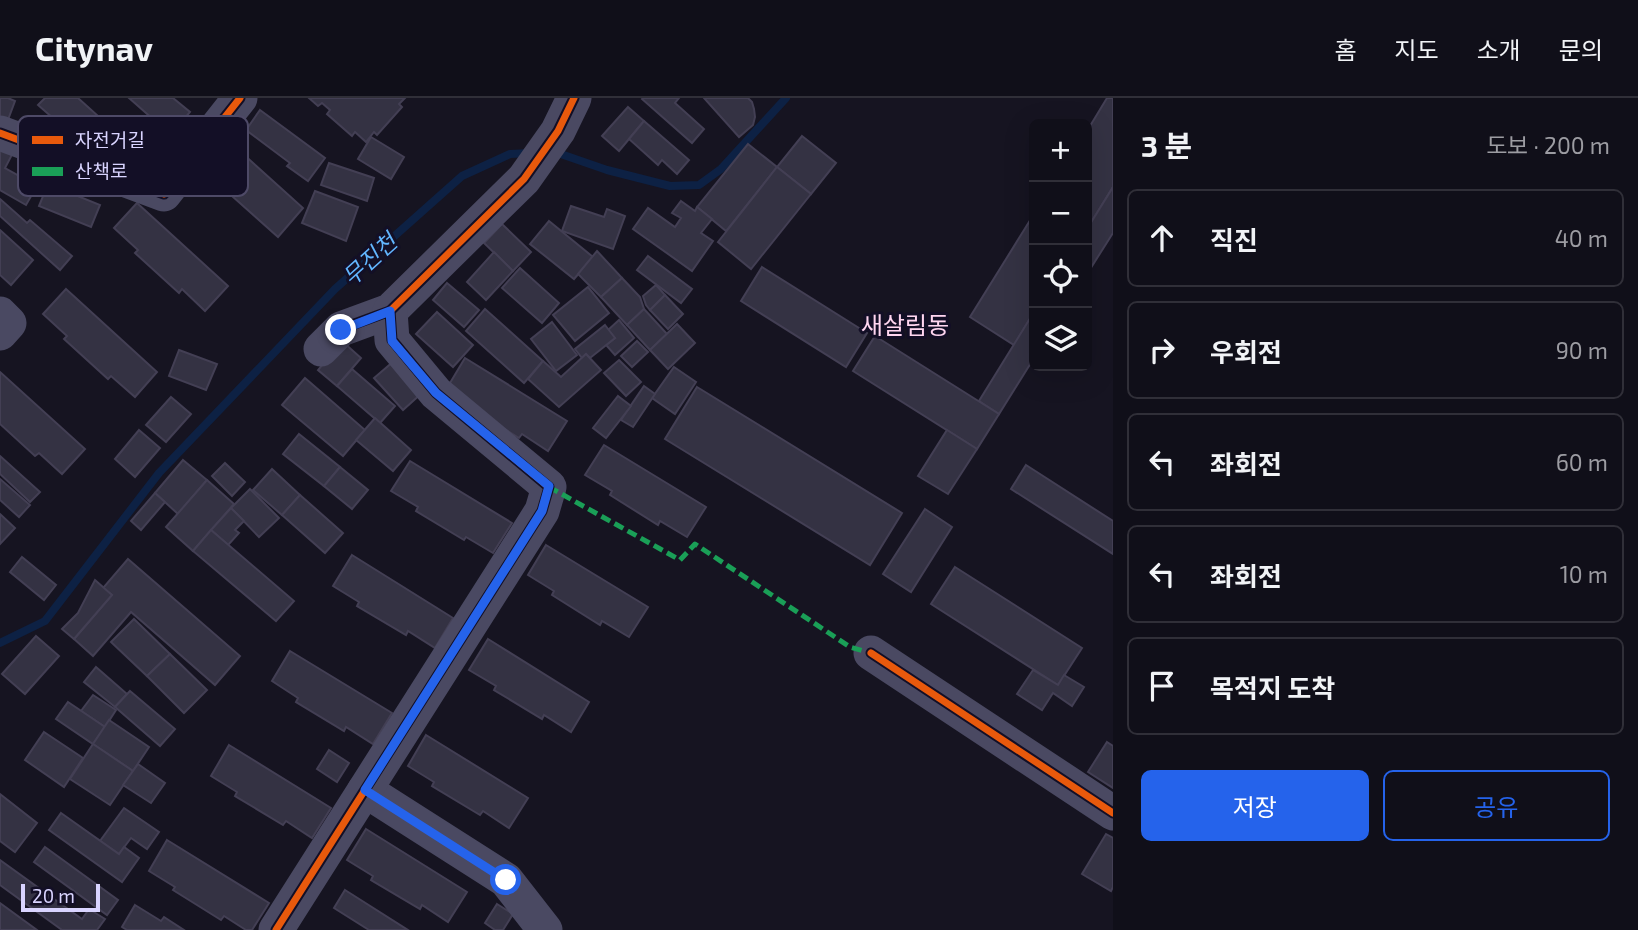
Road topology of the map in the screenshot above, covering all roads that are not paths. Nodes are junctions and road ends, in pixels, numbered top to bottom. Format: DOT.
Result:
graph roads {
  1 [pos="240,98"];
  2 [pos="574,98"];
  3 [pos="226,116"];
  4 [pos="0,133"];
  5 [pos="18,140"];
  6 [pos="390,311"];
  7 [pos="0,314"];
  8 [pos="0,333"];
  9 [pos="331,339"];
  10 [pos="871,653"];
  11 [pos="365,790"];
  12 [pos="1113,813"];
  13 [pos="276,930"];
  14 [pos="545,930"];
  1 -- 3 [label="street"];
  2 -- 6 [label="street"];
  4 -- 5 [label="street"];
  6 -- 9 [label="street"];
  6 -- 11 [label="street"];
  7 -- 8 [label="street"];
  10 -- 12 [label="street"];
  11 -- 13 [label="street"];
  11 -- 14 [label="street"];
}
